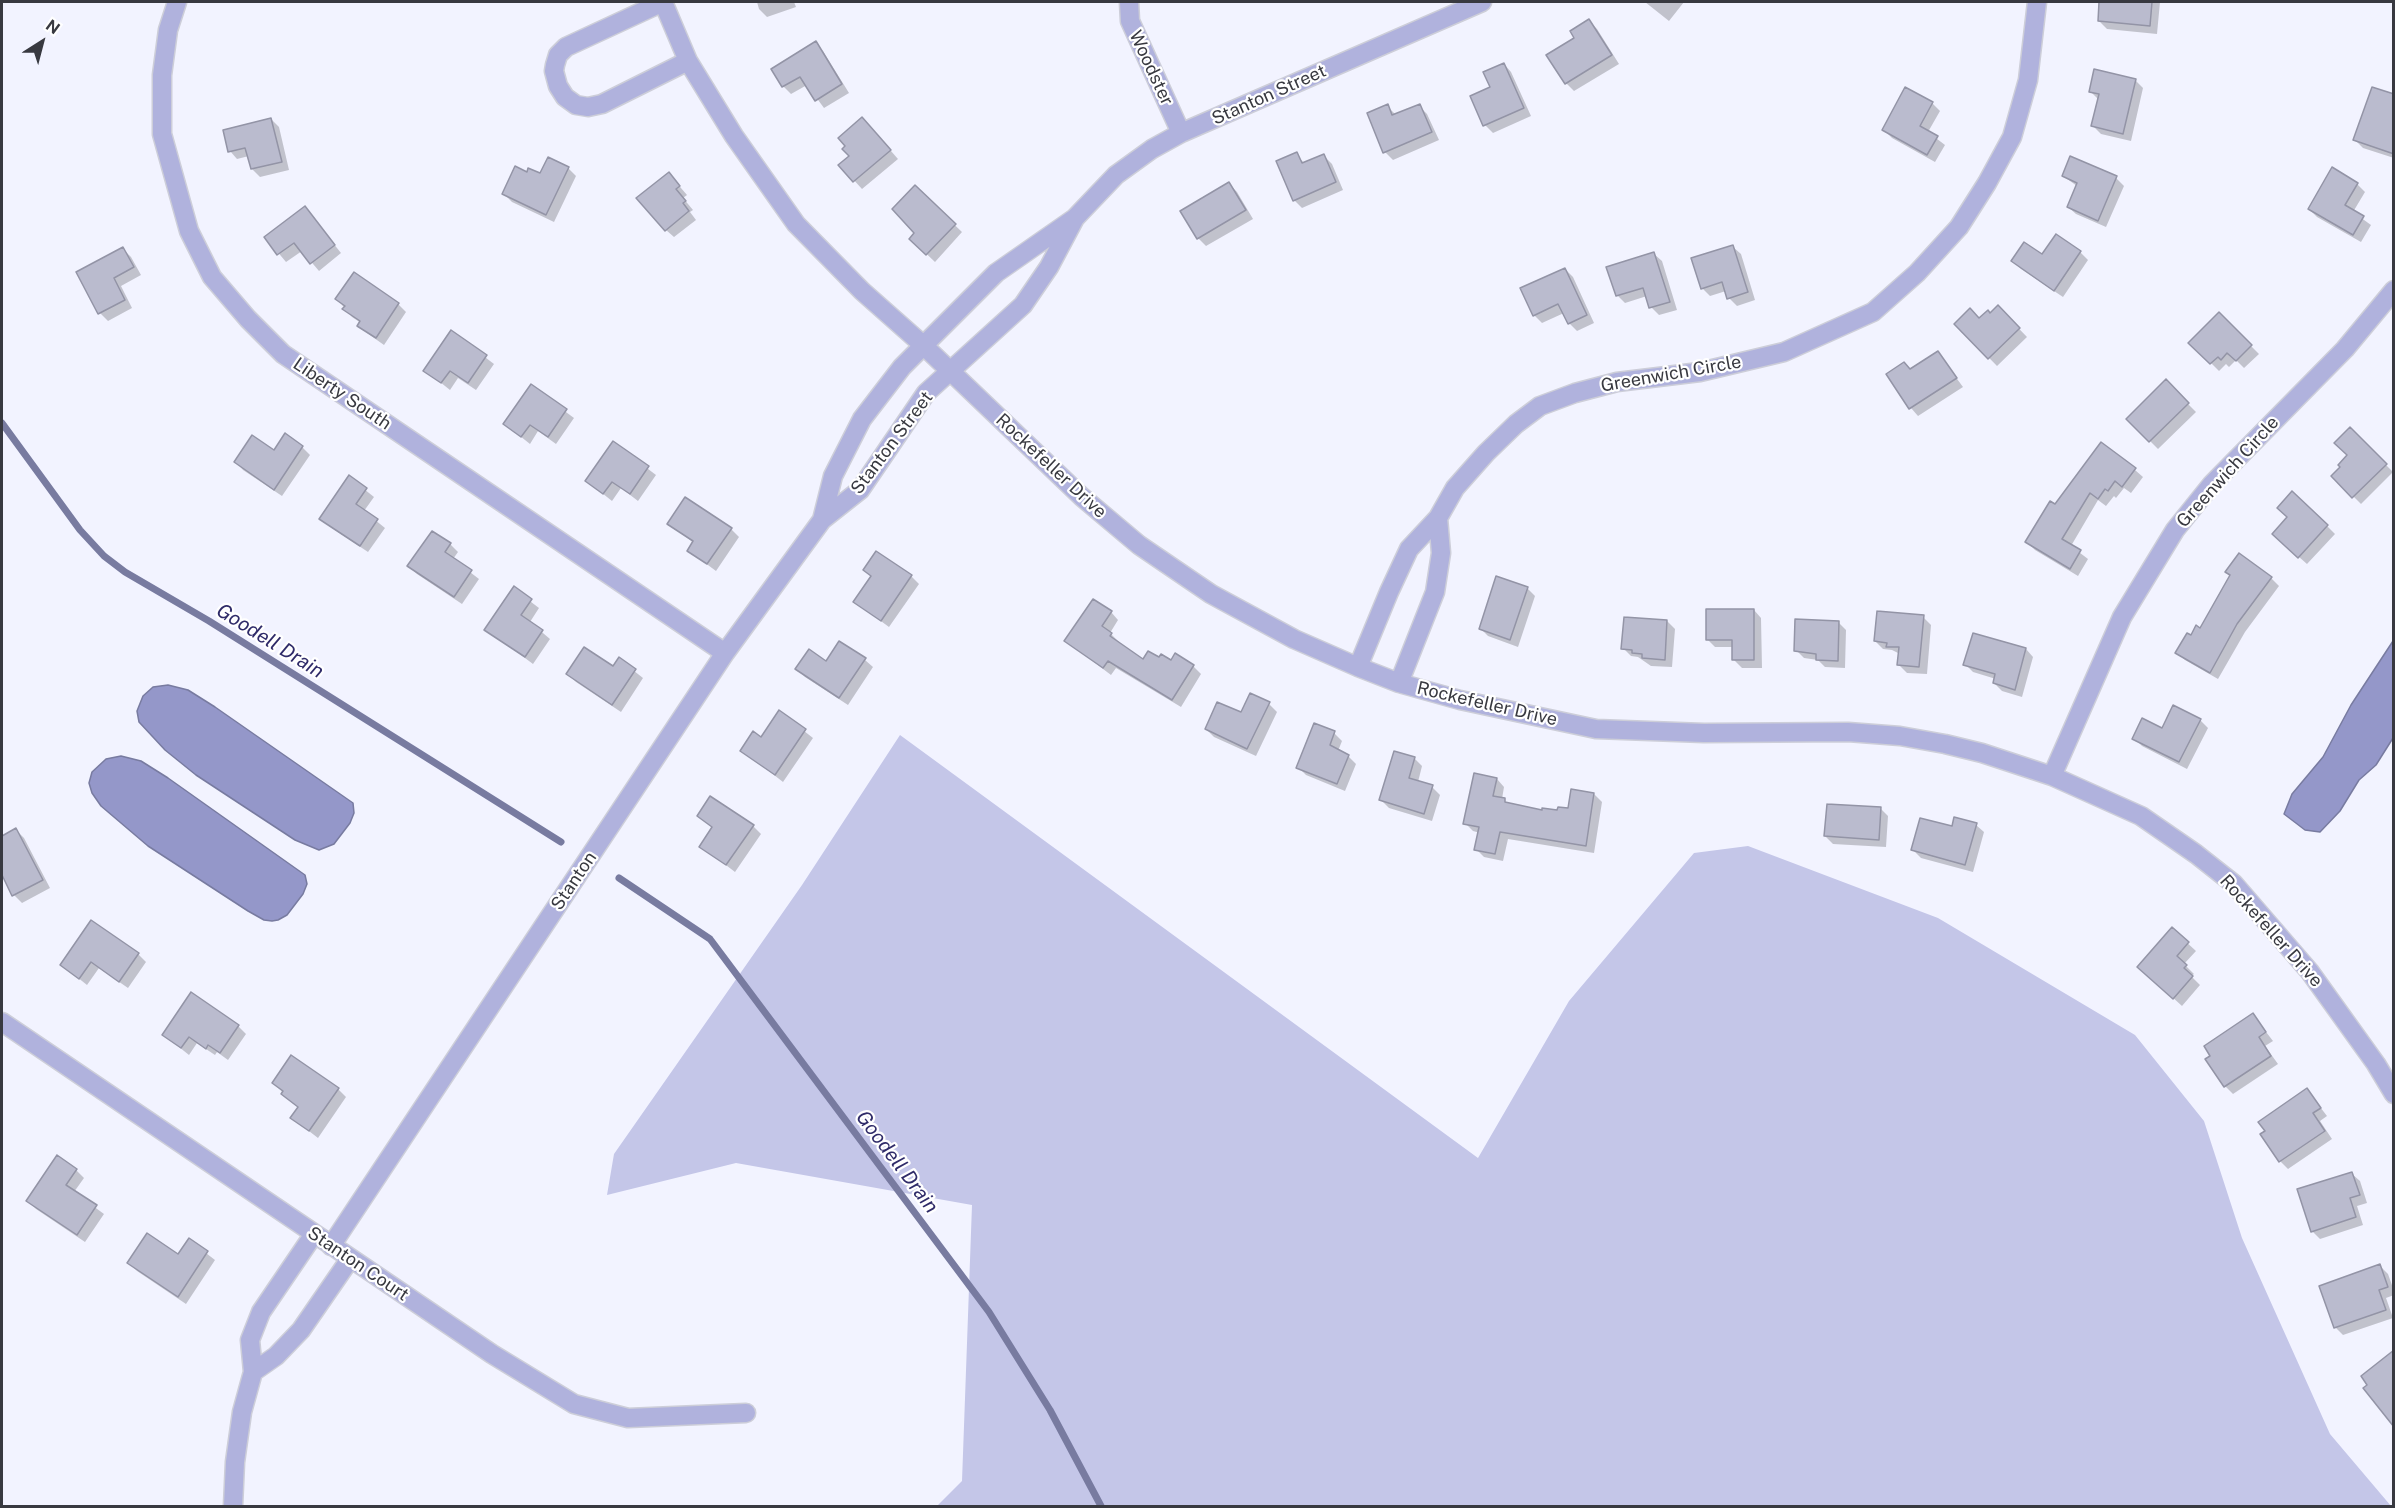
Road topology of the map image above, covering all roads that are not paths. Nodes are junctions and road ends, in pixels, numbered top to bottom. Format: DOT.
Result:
graph roads {
  1 [pos="177,2"];
  2 [pos="663,2"];
  3 [pos="1129,2"];
  4 [pos="1482,2"];
  5 [pos="2037,2"];
  6 [pos="688,62"];
  7 [pos="1181,133"];
  8 [pos="1075,218"];
  9 [pos="2394,290"];
  10 [pos="923,345"];
  11 [pos="950,372"];
  12 [pos="1438,518"];
  13 [pos="822,520"];
  14 [pos="725,653"];
  15 [pos="1358,667"];
  16 [pos="1399,683"];
  17 [pos="2052,776"];
  18 [pos="2,1022"];
  19 [pos="2394,1094"];
  20 [pos="314,1234"];
  21 [pos="331,1246"];
  22 [pos="350,1259"];
  23 [pos="253,1372"];
  24 [pos="746,1413"];
  25 [pos="233,1506"];
  1 -- 14 [label="street, Liberty South"];
  2 -- 6 [label="street, Rockefeller Drive"];
  2 -- 6 [label="street, Rockefeller Drive"];
  3 -- 7 [label="street, Woodster"];
  4 -- 7 [label="street, Stanton Street"];
  5 -- 12 [label="street, Greenwich Circle"];
  6 -- 10 [label="street, Rockefeller Drive"];
  7 -- 8 [label="street, Stanton Street"];
  8 -- 10 [label="street, Stanton Street"];
  8 -- 11 [label="street, Stanton Street"];
  9 -- 17 [label="street, Greenwich Circle"];
  10 -- 11 [label="street, Rockefeller Drive"];
  10 -- 13 [label="street, Stanton Street"];
  11 -- 13 [label="street, Stanton Street"];
  11 -- 15 [label="street, Rockefeller Drive"];
  12 -- 15 [label="street, Greenwich Circle"];
  12 -- 16 [label="street"];
  13 -- 14 [label="street, Stanton"];
  14 -- 21 [label="street, Stanton"];
  15 -- 16 [label="street, Rockefeller Drive"];
  16 -- 17 [label="street, Rockefeller Drive"];
  17 -- 19 [label="street, Rockefeller Drive"];
  18 -- 20 [label="street, Stanton Court"];
  20 -- 21 [label="street, Stanton Court"];
  20 -- 23 [label="street"];
  21 -- 22 [label="street, Stanton Court"];
  22 -- 23 [label="street"];
  22 -- 24 [label="street, Stanton Court"];
  23 -- 25 [label="street"];
}
